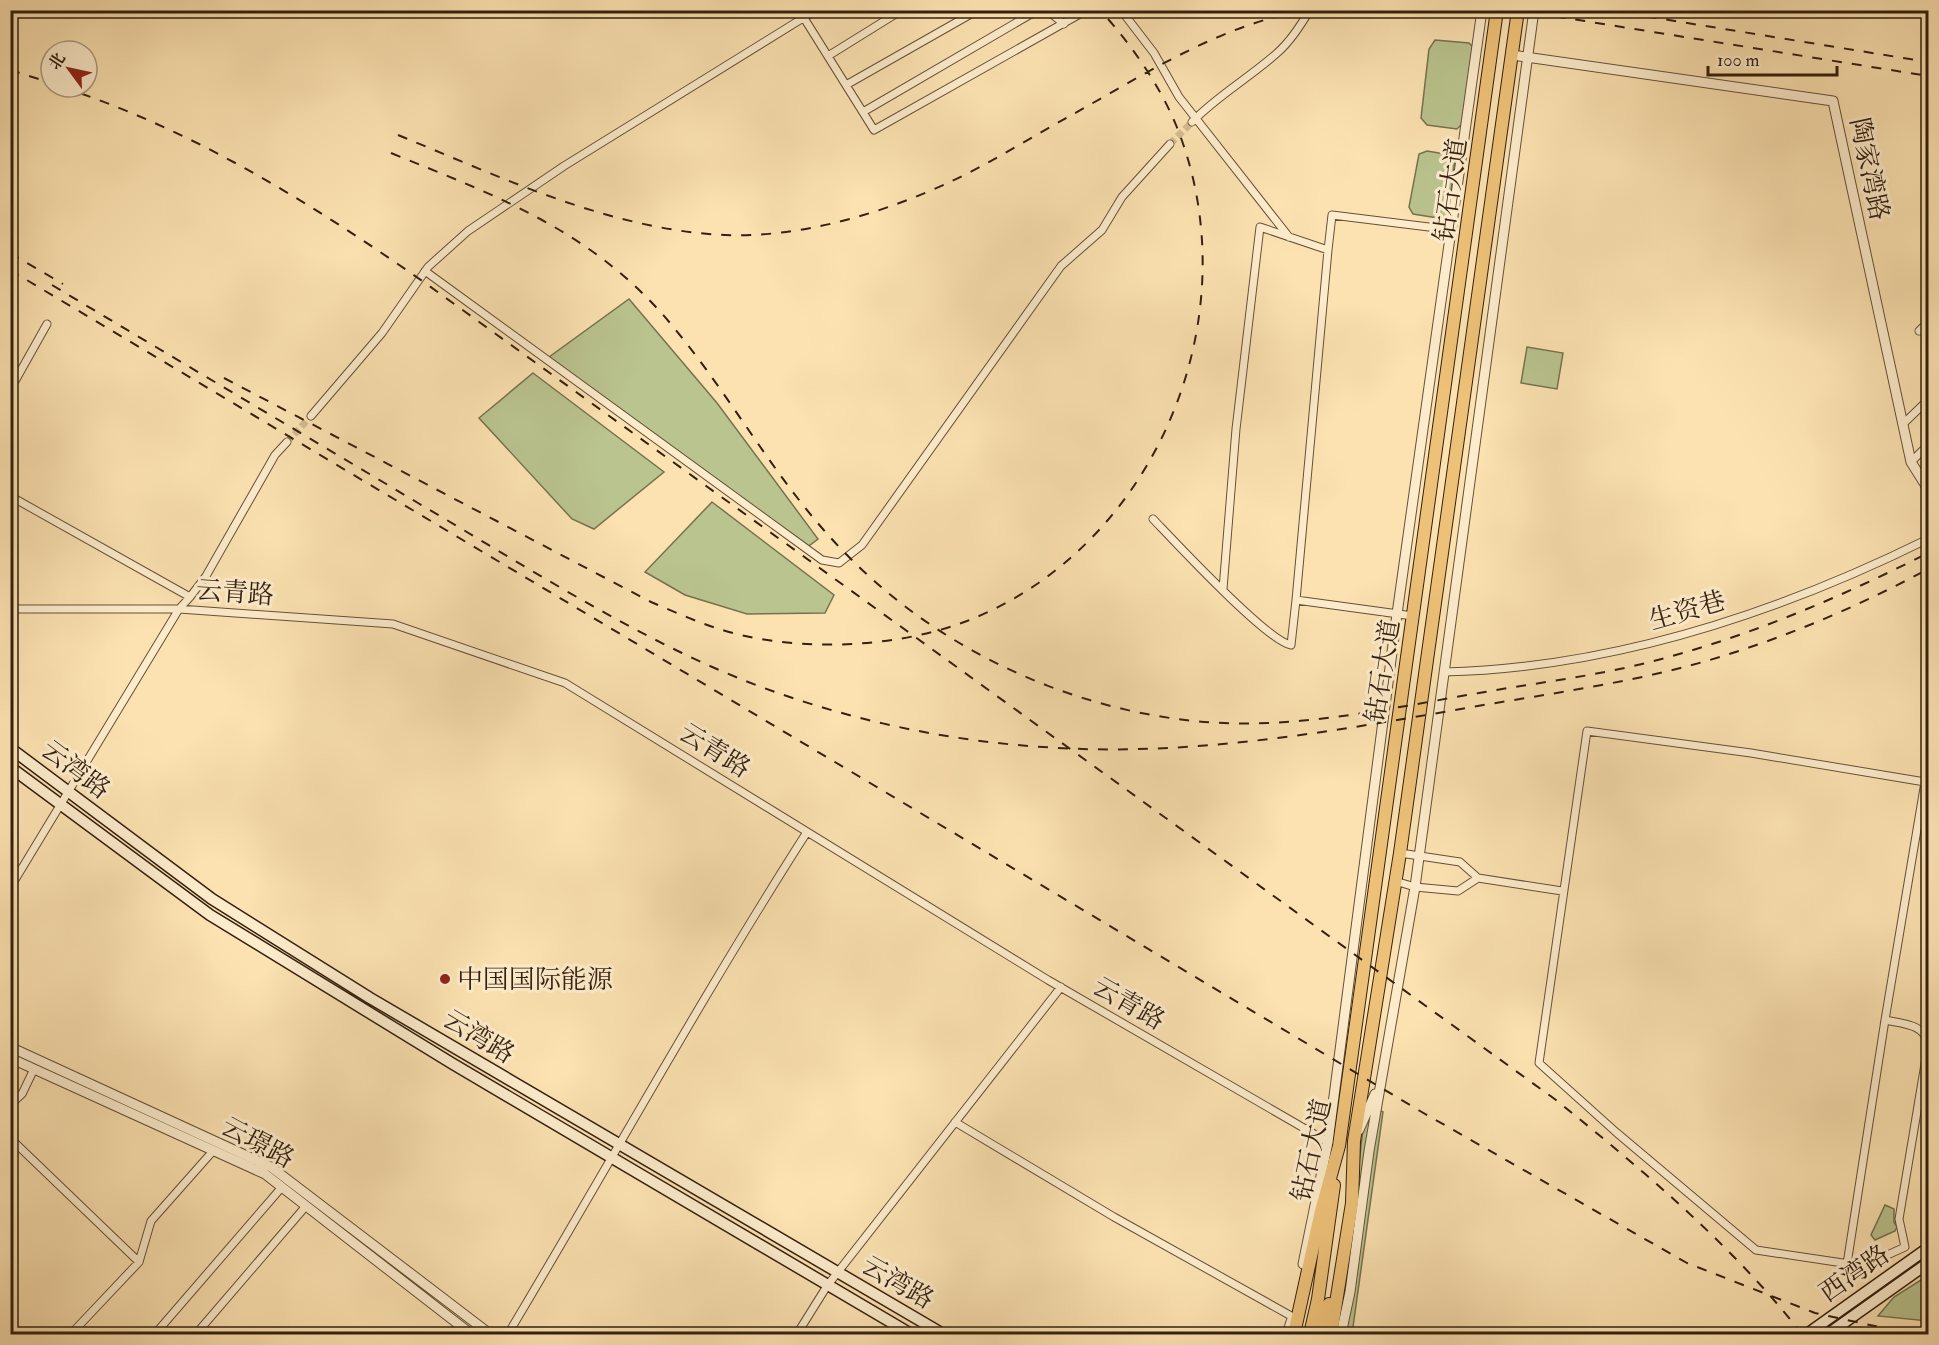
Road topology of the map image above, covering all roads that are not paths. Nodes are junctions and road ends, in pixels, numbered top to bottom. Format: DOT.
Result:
graph roads {
  1 [pos="816,10"];
  2 [pos="902,10"];
  3 [pos="978,10"];
  4 [pos="1038,10"];
  5 [pos="1047,10"];
  6 [pos="1087,10"];
  7 [pos="1120,10"];
  8 [pos="1311,10"];
  9 [pos="1482,10"];
  10 [pos="1497,10"];
  11 [pos="1518,10"];
  12 [pos="1534,10"];
  13 [pos="801,14"];
  14 [pos="1064,24"];
  15 [pos="1512,55"];
  16 [pos="828,56"];
  17 [pos="1528,57"];
  18 [pos="846,85"];
  19 [pos="863,112"];
  20 [pos="1194,120"];
  21 [pos="1502,133"];
  22 [pos="1517,134"];
  23 [pos="1170,144"];
  24 [pos="1457,202"];
  25 [pos="1471,205"];
  26 [pos="1453,230"];
  27 [pos="1289,237"];
  28 [pos="1328,250"];
  29 [pos="425,271"];
  30 [pos="1929,322"];
  31 [pos="47,324"];
  32 [pos="1919,331"];
  33 [pos="1436,350"];
  34 [pos="1450,353"];
  35 [pos="10,390"];
  36 [pos="1929,400"];
  37 [pos="310,416"];
  38 [pos="1903,424"];
  39 [pos="287,442"];
  40 [pos="1929,445"];
  41 [pos="1911,462"];
  42 [pos="1929,489"];
  43 [pos="10,496"];
  44 [pos="1153,519"];
  45 [pos="1929,539"];
  46 [pos="1223,589"];
  47 [pos="190,597"];
  48 [pos="1296,600"];
  49 [pos="10,609"];
  50 [pos="179,609"];
  51 [pos="1397,614"];
  52 [pos="1413,616"];
  53 [pos="1444,672"];
  54 [pos="10,748"];
  55 [pos="10,767"];
  56 [pos="69,791"];
  57 [pos="62,803"];
  58 [pos="807,832"];
  59 [pos="1400,853"];
  60 [pos="1419,855"];
  61 [pos="1478,878"];
  62 [pos="1395,881"];
  63 [pos="1415,887"];
  64 [pos="10,888"];
  65 [pos="1562,891"];
  66 [pos="1061,987"];
  67 [pos="1885,1020"];
  68 [pos="1929,1045"];
  69 [pos="10,1047"];
  70 [pos="10,1058"];
  71 [pos="34,1069"];
  72 [pos="1381,1080"];
  73 [pos="10,1105"];
  74 [pos="955,1122"];
  75 [pos="10,1138"];
  76 [pos="1354,1141"];
  77 [pos="1334,1144"];
  78 [pos="621,1146"];
  79 [pos="213,1151"];
  80 [pos="614,1158"];
  81 [pos="282,1187"];
  82 [pos="1333,1194"];
  83 [pos="306,1206"];
  84 [pos="1905,1247"];
  85 [pos="1929,1248"];
  86 [pos="1913,1259"];
  87 [pos="139,1262"];
  88 [pos="1847,1264"];
  89 [pos="1925,1266"];
  90 [pos="839,1273"];
  91 [pos="827,1286"];
  92 [pos="1324,1301"];
  93 [pos="1293,1317"];
  94 [pos="71,1335"];
  95 [pos="155,1335"];
  96 [pos="196,1335"];
  97 [pos="471,1335"];
  98 [pos="490,1335"];
  99 [pos="508,1335"];
  100 [pos="797,1335"];
  101 [pos="910,1335"];
  102 [pos="943,1335"];
  103 [pos="1287,1335"];
  104 [pos="1294,1335"];
  105 [pos="1300,1335"];
  106 [pos="1310,1335"];
  107 [pos="1322,1335"];
  108 [pos="1331,1335"];
  109 [pos="1341,1335"];
  110 [pos="1807,1335"];
  111 [pos="1828,1335"];
  1 -- 13 [label="street"];
  2 -- 16 [label="street"];
  3 -- 18 [label="street"];
  4 -- 19 [label="street"];
  5 -- 14 [label="street"];
  6 -- 14 [label="street"];
  7 -- 20 [label="street"];
  8 -- 20 [label="street"];
  9 -- 24 [label="street"];
  10 -- 25 [label="highway, 钻石大道"];
  11 -- 15 [label="highway, 钻石大道"];
  12 -- 17 [label="street"];
  13 -- 16 [label="street"];
  13 -- 29 [label="street"];
  14 -- 19 [label="street"];
  15 -- 17 [label="street, 陶家湾路"];
  15 -- 21 [label="highway, 钻石大道"];
  16 -- 18 [label="street"];
  17 -- 22 [label="street"];
  17 -- 38 [label="street, 陶家湾路"];
  18 -- 19 [label="street"];
  20 -- 27 [label="street"];
  21 -- 22 [label="street"];
  21 -- 59 [label="highway, 钻石大道"];
  22 -- 53 [label="street"];
  23 -- 29 [label="street"];
  24 -- 25 [label="street"];
  24 -- 26 [label="street"];
  25 -- 34 [label="highway, 钻石大道"];
  26 -- 28 [label="street"];
  26 -- 33 [label="street"];
  27 -- 28 [label="street"];
  27 -- 46 [label="street"];
  28 -- 48 [label="street"];
  29 -- 37 [label="street"];
  30 -- 32 [label="street"];
  31 -- 35 [label="street"];
  33 -- 34 [label="street"];
  33 -- 51 [label="street"];
  34 -- 52 [label="highway, 钻石大道"];
  36 -- 38 [label="street"];
  38 -- 41 [label="street, 陶家湾路"];
  39 -- 47 [label="street"];
  40 -- 41 [label="street"];
  41 -- 42 [label="street, 陶家湾路"];
  43 -- 47 [label="street"];
  44 -- 46 [label="street"];
  45 -- 53 [label="street, 生资巷"];
  46 -- 48 [label="street"];
  47 -- 50 [label="street"];
  48 -- 51 [label="street"];
  49 -- 50 [label="street, 云青路"];
  50 -- 56 [label="street"];
  50 -- 58 [label="street, 云青路"];
  51 -- 52 [label="street"];
  51 -- 77 [label="street"];
  52 -- 77 [label="highway, 钻石大道"];
  53 -- 60 [label="street"];
  54 -- 56 [label="main road, 云湾路"];
  55 -- 57 [label="main road, 云湾路"];
  56 -- 57 [label="street"];
  56 -- 78 [label="main road, 云湾路"];
  57 -- 64 [label="street"];
  57 -- 80 [label="main road, 云湾路"];
  58 -- 66 [label="street, 云青路"];
  58 -- 78 [label="street"];
  59 -- 60 [label="street"];
  59 -- 62 [label="highway, 钻石大道"];
  60 -- 61 [label="street"];
  60 -- 63 [label="street"];
  61 -- 63 [label="street"];
  61 -- 65 [label="street"];
  62 -- 63 [label="street"];
  62 -- 76 [label="highway, 钻石大道"];
  63 -- 72 [label="street"];
  65 -- 67 [label="street"];
  65 -- 88 [label="street"];
  66 -- 74 [label="street"];
  66 -- 77 [label="street, 云青路"];
  67 -- 68 [label="street"];
  67 -- 88 [label="street"];
  68 -- 84 [label="street"];
  69 -- 98 [label="street, 云璟路"];
  70 -- 71 [label="street, 云璟路"];
  71 -- 73 [label="street"];
  71 -- 79 [label="street, 云璟路"];
  72 -- 76 [label="street"];
  72 -- 109 [label="street"];
  74 -- 90 [label="street"];
  74 -- 93 [label="street"];
  75 -- 87 [label="street"];
  76 -- 92 [label="highway"];
  76 -- 108 [label="highway, 钻石大道"];
  77 -- 82 [label="highway"];
  77 -- 93 [label="street"];
  77 -- 104 [label="highway, 钻石大道"];
  78 -- 80 [label="street"];
  78 -- 90 [label="main road, 云湾路"];
  79 -- 81 [label="street, 云璟路"];
  79 -- 87 [label="street"];
  80 -- 91 [label="main road, 云湾路"];
  80 -- 99 [label="street"];
  81 -- 83 [label="street, 云璟路"];
  81 -- 95 [label="street"];
  82 -- 92 [label="highway"];
  82 -- 105 [label="highway"];
  83 -- 96 [label="street"];
  83 -- 97 [label="street, 云璟路"];
  84 -- 86 [label="street"];
  84 -- 88 [label="street"];
  85 -- 86 [label="main road, 西湾路"];
  86 -- 89 [label="street"];
  86 -- 110 [label="main road, 西湾路"];
  87 -- 94 [label="street"];
  89 -- 111 [label="main road, 西湾路"];
  90 -- 91 [label="street"];
  90 -- 102 [label="main road, 云湾路"];
  91 -- 100 [label="street"];
  91 -- 101 [label="main road, 云湾路"];
  92 -- 106 [label="highway"];
  92 -- 107 [label="highway"];
  93 -- 103 [label="street"];
}
